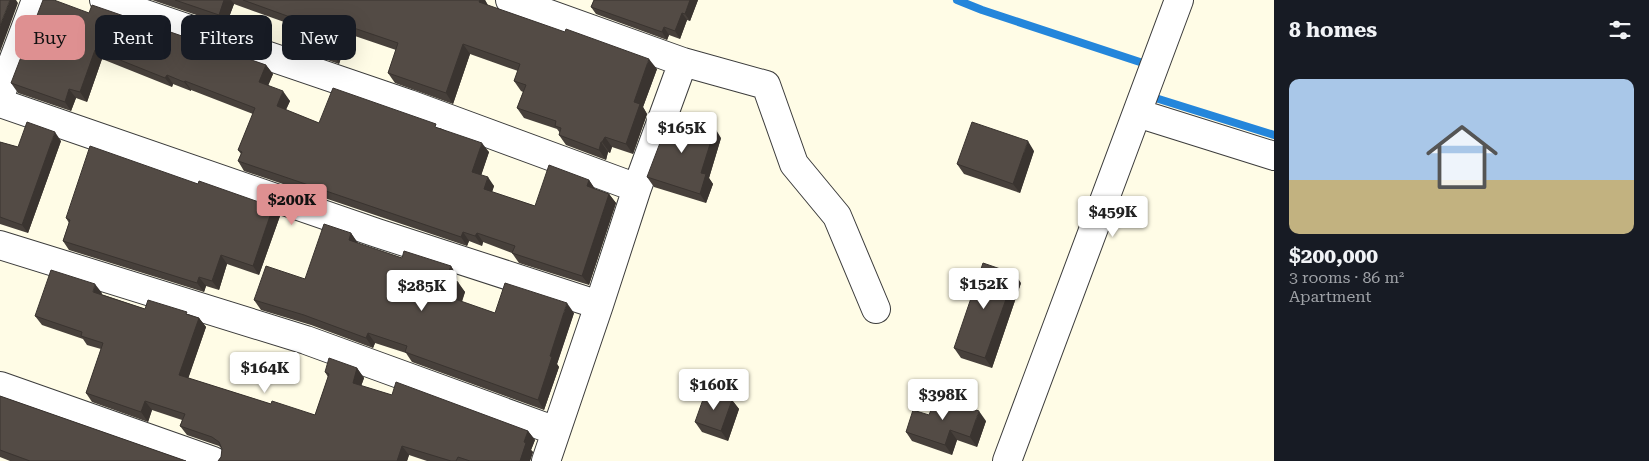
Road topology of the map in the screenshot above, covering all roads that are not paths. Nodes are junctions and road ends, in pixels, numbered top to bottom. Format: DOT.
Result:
graph roads {
  1 [pos="36,0"];
  2 [pos="104,0"];
  3 [pos="510,0"];
  4 [pos="1179,0"];
  5 [pos="683,62"];
  6 [pos="0,96"];
  7 [pos="0,103"];
  8 [pos="1137,113"];
  9 [pos="1274,156"];
  10 [pos="637,188"];
  11 [pos="0,245"];
  12 [pos="599,305"];
  13 [pos="876,309"];
  14 [pos="0,386"];
  15 [pos="556,431"];
  16 [pos="213,461"];
  17 [pos="546,461"];
  18 [pos="1007,461"];
  1 -- 6 [label="street"];
  2 -- 10 [label="street"];
  3 -- 5 [label="street"];
  4 -- 8 [label="street"];
  5 -- 10 [label="street"];
  5 -- 13 [label="street"];
  7 -- 12 [label="street"];
  8 -- 9 [label="street"];
  8 -- 18 [label="street"];
  10 -- 12 [label="street"];
  11 -- 15 [label="street"];
  12 -- 15 [label="street"];
  14 -- 16 [label="street"];
  15 -- 17 [label="street"];
}
